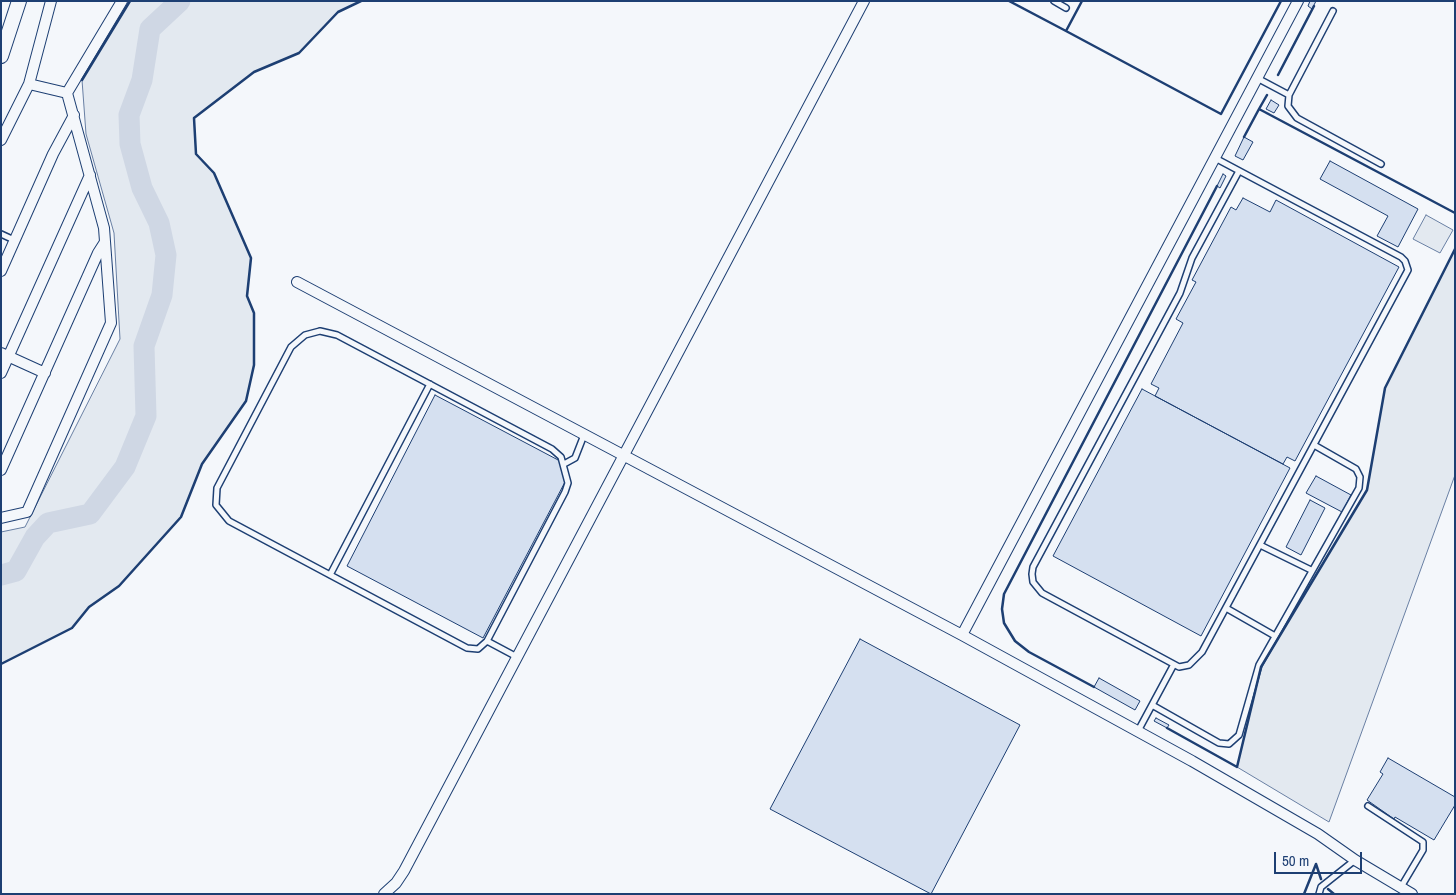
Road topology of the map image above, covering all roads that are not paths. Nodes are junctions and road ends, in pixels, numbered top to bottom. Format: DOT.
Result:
graph roads {
  1 [pos="19,1"];
  2 [pos="51,1"];
  3 [pos="122,1"];
  4 [pos="864,1"];
  5 [pos="1054,1"];
  6 [pos="1298,1"];
  7 [pos="1066,8"];
  8 [pos="1333,11"];
  9 [pos="1,56"];
  10 [pos="1257,78"];
  11 [pos="29,84"];
  12 [pos="67,93"];
  13 [pos="1288,95"];
  14 [pos="74,115"];
  15 [pos="1,140"];
  16 [pos="1215,158"];
  17 [pos="1381,164"];
  18 [pos="1239,171"];
  19 [pos="90,175"];
  20 [pos="1,234"];
  21 [pos="15,240"];
  22 [pos="106,242"];
  23 [pos="1,270"];
  24 [pos="297,282"];
  25 [pos="5,355"];
  26 [pos="1,373"];
  27 [pos="45,373"];
  28 [pos="430,384"];
  29 [pos="584,435"];
  30 [pos="1314,445"];
  31 [pos="623,456"];
  32 [pos="564,464"];
  33 [pos="1,470"];
  34 [pos="1,518"];
  35 [pos="1260,545"];
  36 [pos="1311,570"];
  37 [pos="330,575"];
  38 [pos="1226,608"];
  39 [pos="962,635"];
  40 [pos="1275,636"];
  41 [pos="487,641"];
  42 [pos="517,657"];
  43 [pos="1173,666"];
  44 [pos="1152,705"];
  45 [pos="1137,731"];
  46 [pos="1368,806"];
  47 [pos="1356,860"];
  48 [pos="1401,887"];
  49 [pos="384,894"];
  50 [pos="1319,894"];
  51 [pos="1412,894"];
  1 -- 9 [label="street"];
  2 -- 11 [label="street"];
  3 -- 12 [label="street"];
  4 -- 31 [label="street"];
  5 -- 7 [label="lane"];
  6 -- 10 [label="street"];
  8 -- 13 [label="lane"];
  10 -- 13 [label="lane"];
  10 -- 16 [label="street"];
  11 -- 12 [label="street"];
  11 -- 15 [label="street"];
  12 -- 14 [label="street"];
  13 -- 17 [label="lane"];
  14 -- 19 [label="street"];
  14 -- 21 [label="street"];
  16 -- 18 [label="lane"];
  16 -- 39 [label="street"];
  18 -- 30 [label="lane"];
  18 -- 43 [label="lane"];
  19 -- 22 [label="street"];
  19 -- 25 [label="street"];
  20 -- 21 [label="lane"];
  21 -- 23 [label="street"];
  22 -- 27 [label="street"];
  22 -- 34 [label="street"];
  24 -- 29 [label="street"];
  25 -- 26 [label="street"];
  25 -- 27 [label="street"];
  27 -- 33 [label="street"];
  28 -- 32 [label="lane"];
  28 -- 37 [label="lane"];
  28 -- 37 [label="lane"];
  29 -- 31 [label="street"];
  29 -- 32 [label="lane"];
  30 -- 35 [label="lane"];
  30 -- 36 [label="lane"];
  31 -- 39 [label="street"];
  31 -- 42 [label="street"];
  32 -- 41 [label="lane"];
  35 -- 36 [label="lane"];
  35 -- 38 [label="lane"];
  36 -- 40 [label="lane"];
  37 -- 41 [label="lane"];
  38 -- 40 [label="lane"];
  38 -- 43 [label="lane"];
  39 -- 45 [label="street"];
  40 -- 44 [label="lane"];
  41 -- 42 [label="lane"];
  42 -- 49 [label="street"];
  43 -- 44 [label="lane"];
  44 -- 45 [label="lane"];
  45 -- 47 [label="street"];
  46 -- 48 [label="lane"];
  47 -- 48 [label="street"];
  47 -- 50 [label="lane"];
  48 -- 51 [label="street"];
}
